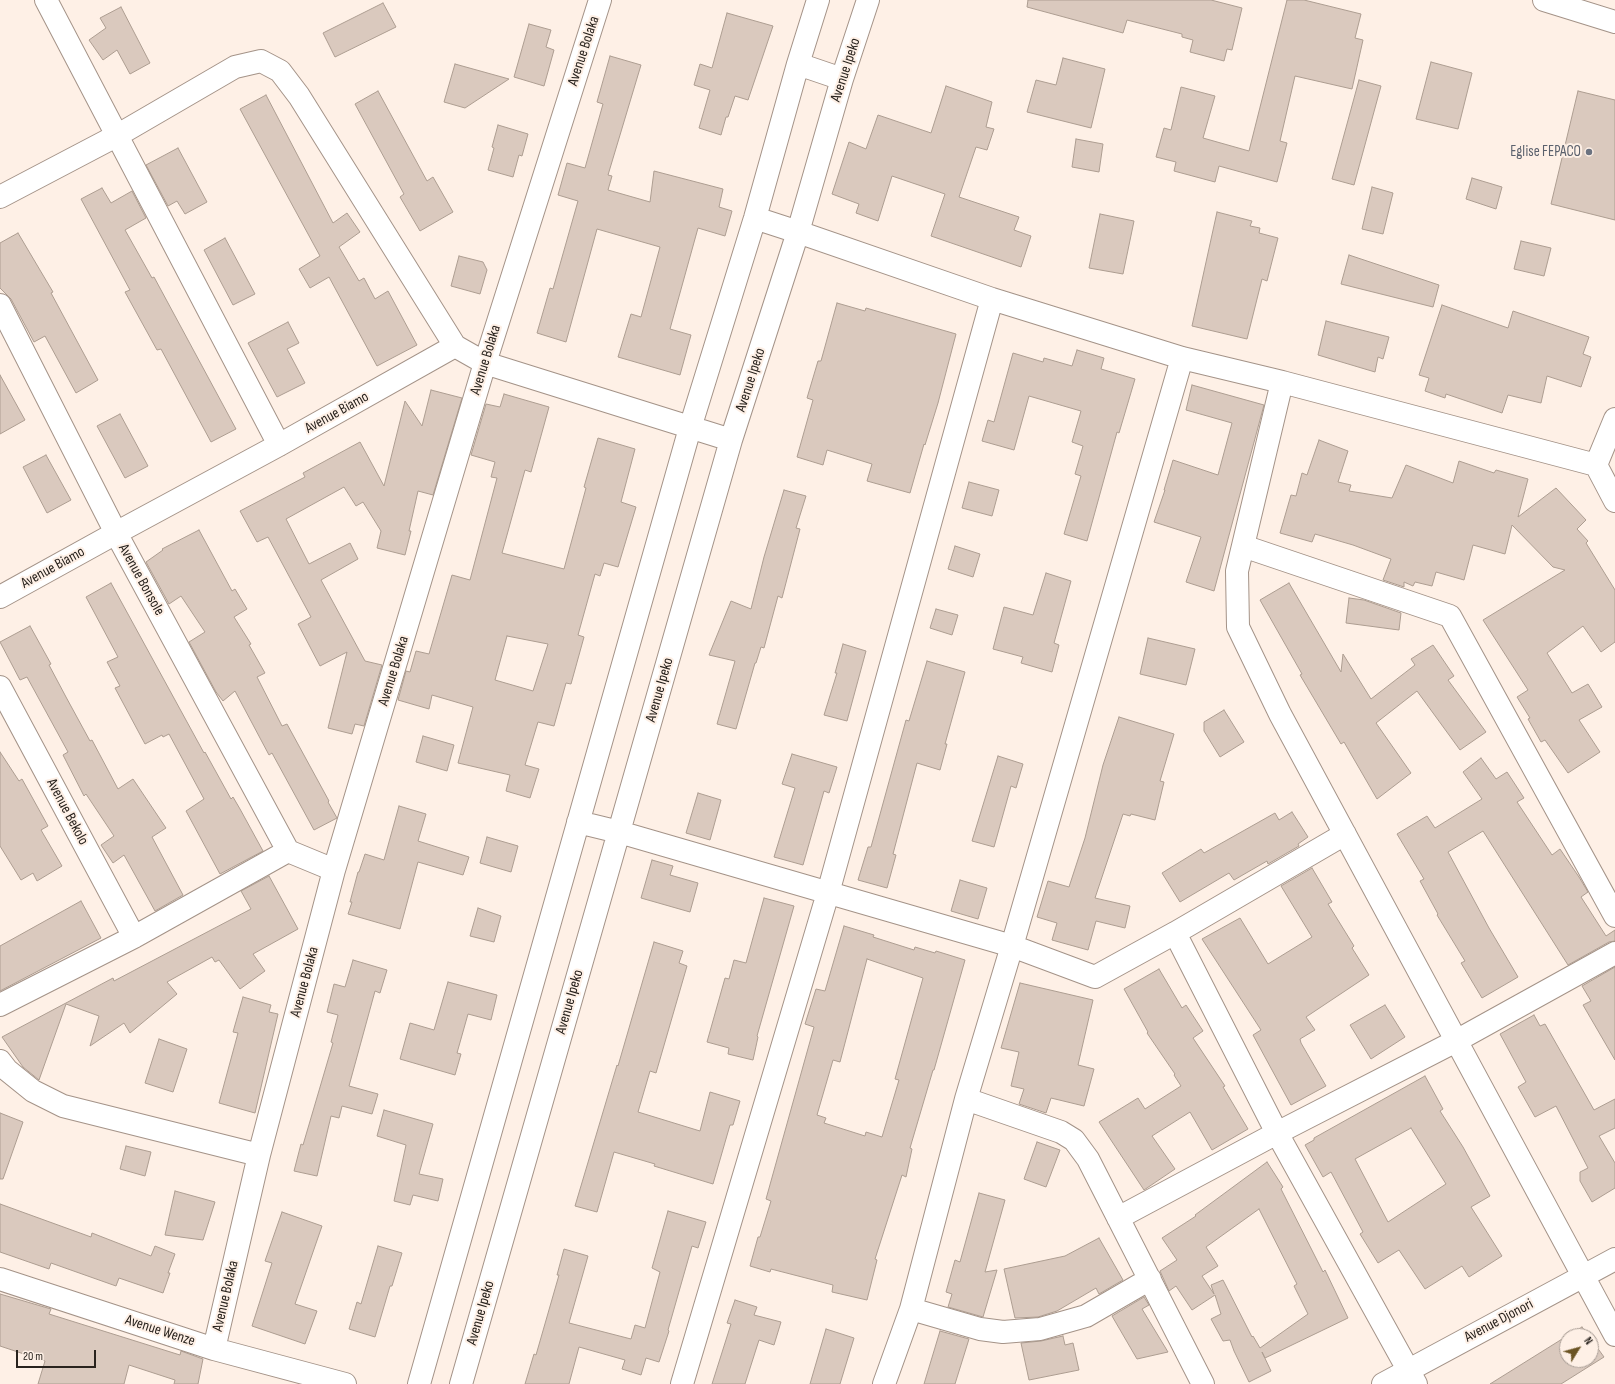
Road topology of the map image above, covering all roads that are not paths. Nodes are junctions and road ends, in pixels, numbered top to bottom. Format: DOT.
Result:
graph roads {
  1 [pos="46,0"];
  2 [pos="600,0"];
  3 [pos="818,0"];
  4 [pos="868,0"];
  5 [pos="1544,0"];
  6 [pos="1615,22"];
  7 [pos="798,64"];
  8 [pos="842,79"];
  9 [pos="118,135"];
  10 [pos="0,197"];
  11 [pos="755,218"];
  12 [pos="798,232"];
  13 [pos="992,300"];
  14 [pos="0,305"];
  15 [pos="455,346"];
  16 [pos="1182,358"];
  17 [pos="485,363"];
  18 [pos="1282,382"];
  19 [pos="1615,419"];
  20 [pos="690,428"];
  21 [pos="731,440"];
  22 [pos="279,445"];
  23 [pos="1596,465"];
  24 [pos="1615,501"];
  25 [pos="116,533"];
  26 [pos="1243,546"];
  27 [pos="0,598"];
  28 [pos="0,687"];
  29 [pos="578,822"];
  30 [pos="619,832"];
  31 [pos="1345,834"];
  32 [pos="288,851"];
  33 [pos="334,870"];
  34 [pos="828,893"];
  35 [pos="1615,916"];
  36 [pos="1175,933"];
  37 [pos="134,937"];
  38 [pos="1012,946"];
  39 [pos="1615,953"];
  40 [pos="0,1005"];
  41 [pos="1456,1040"];
  42 [pos="0,1061"];
  43 [pos="966,1099"];
  44 [pos="1277,1133"];
  45 [pos="259,1155"];
  46 [pos="1118,1218"];
  47 [pos="1615,1259"];
  48 [pos="1583,1276"];
  49 [pos="0,1279"];
  50 [pos="1150,1279"];
  51 [pos="911,1309"];
  52 [pos="1615,1335"];
  53 [pos="214,1349"];
  54 [pos="1412,1377"];
  55 [pos="345,1384"];
  56 [pos="419,1384"];
  57 [pos="461,1384"];
  58 [pos="682,1384"];
  59 [pos="884,1384"];
  60 [pos="1203,1384"];
  61 [pos="1383,1384"];
  1 -- 9 [label="street"];
  2 -- 17 [label="street, Avenue Bolaka"];
  3 -- 7 [label="street"];
  4 -- 8 [label="street, Avenue Ipeko"];
  5 -- 6 [label="street"];
  7 -- 8 [label="street"];
  7 -- 11 [label="street"];
  8 -- 12 [label="street, Avenue Ipeko"];
  9 -- 10 [label="street"];
  9 -- 15 [label="street"];
  9 -- 22 [label="street"];
  11 -- 12 [label="street"];
  11 -- 20 [label="street"];
  12 -- 13 [label="street"];
  12 -- 21 [label="street, Avenue Ipeko"];
  13 -- 16 [label="street"];
  13 -- 34 [label="street"];
  14 -- 25 [label="street, Avenue Bonsole"];
  15 -- 17 [label="street"];
  15 -- 22 [label="street, Avenue Biamo"];
  16 -- 18 [label="street"];
  16 -- 38 [label="street"];
  17 -- 20 [label="street"];
  17 -- 33 [label="street, Avenue Bolaka"];
  18 -- 23 [label="street"];
  18 -- 26 [label="street"];
  19 -- 23 [label="street"];
  20 -- 21 [label="street"];
  20 -- 29 [label="street"];
  21 -- 30 [label="street, Avenue Ipeko"];
  22 -- 25 [label="street, Avenue Biamo"];
  23 -- 24 [label="street"];
  25 -- 27 [label="street, Avenue Biamo"];
  25 -- 32 [label="street, Avenue Bonsole"];
  26 -- 31 [label="street"];
  26 -- 35 [label="street"];
  28 -- 37 [label="street, Avenue Bekolo"];
  29 -- 30 [label="street"];
  29 -- 56 [label="street"];
  30 -- 34 [label="street"];
  30 -- 57 [label="street, Avenue Ipeko"];
  31 -- 36 [label="street"];
  31 -- 41 [label="street"];
  32 -- 33 [label="street"];
  32 -- 37 [label="street"];
  33 -- 45 [label="street, Avenue Bolaka"];
  34 -- 38 [label="street"];
  34 -- 58 [label="street"];
  36 -- 38 [label="street"];
  36 -- 44 [label="street"];
  37 -- 40 [label="street"];
  38 -- 43 [label="street"];
  39 -- 41 [label="street"];
  41 -- 44 [label="street"];
  41 -- 48 [label="street"];
  42 -- 45 [label="street"];
  43 -- 46 [label="street"];
  43 -- 51 [label="street"];
  44 -- 46 [label="street"];
  44 -- 54 [label="street"];
  45 -- 53 [label="street, Avenue Bolaka"];
  46 -- 50 [label="street"];
  47 -- 48 [label="street, Avenue Djonori"];
  48 -- 52 [label="street"];
  48 -- 54 [label="street, Avenue Djonori"];
  49 -- 53 [label="street, Avenue Wenze"];
  50 -- 51 [label="street"];
  50 -- 60 [label="street"];
  51 -- 59 [label="street"];
  53 -- 55 [label="street, Avenue Wenze"];
  54 -- 61 [label="street, Avenue Djonori"];
}
